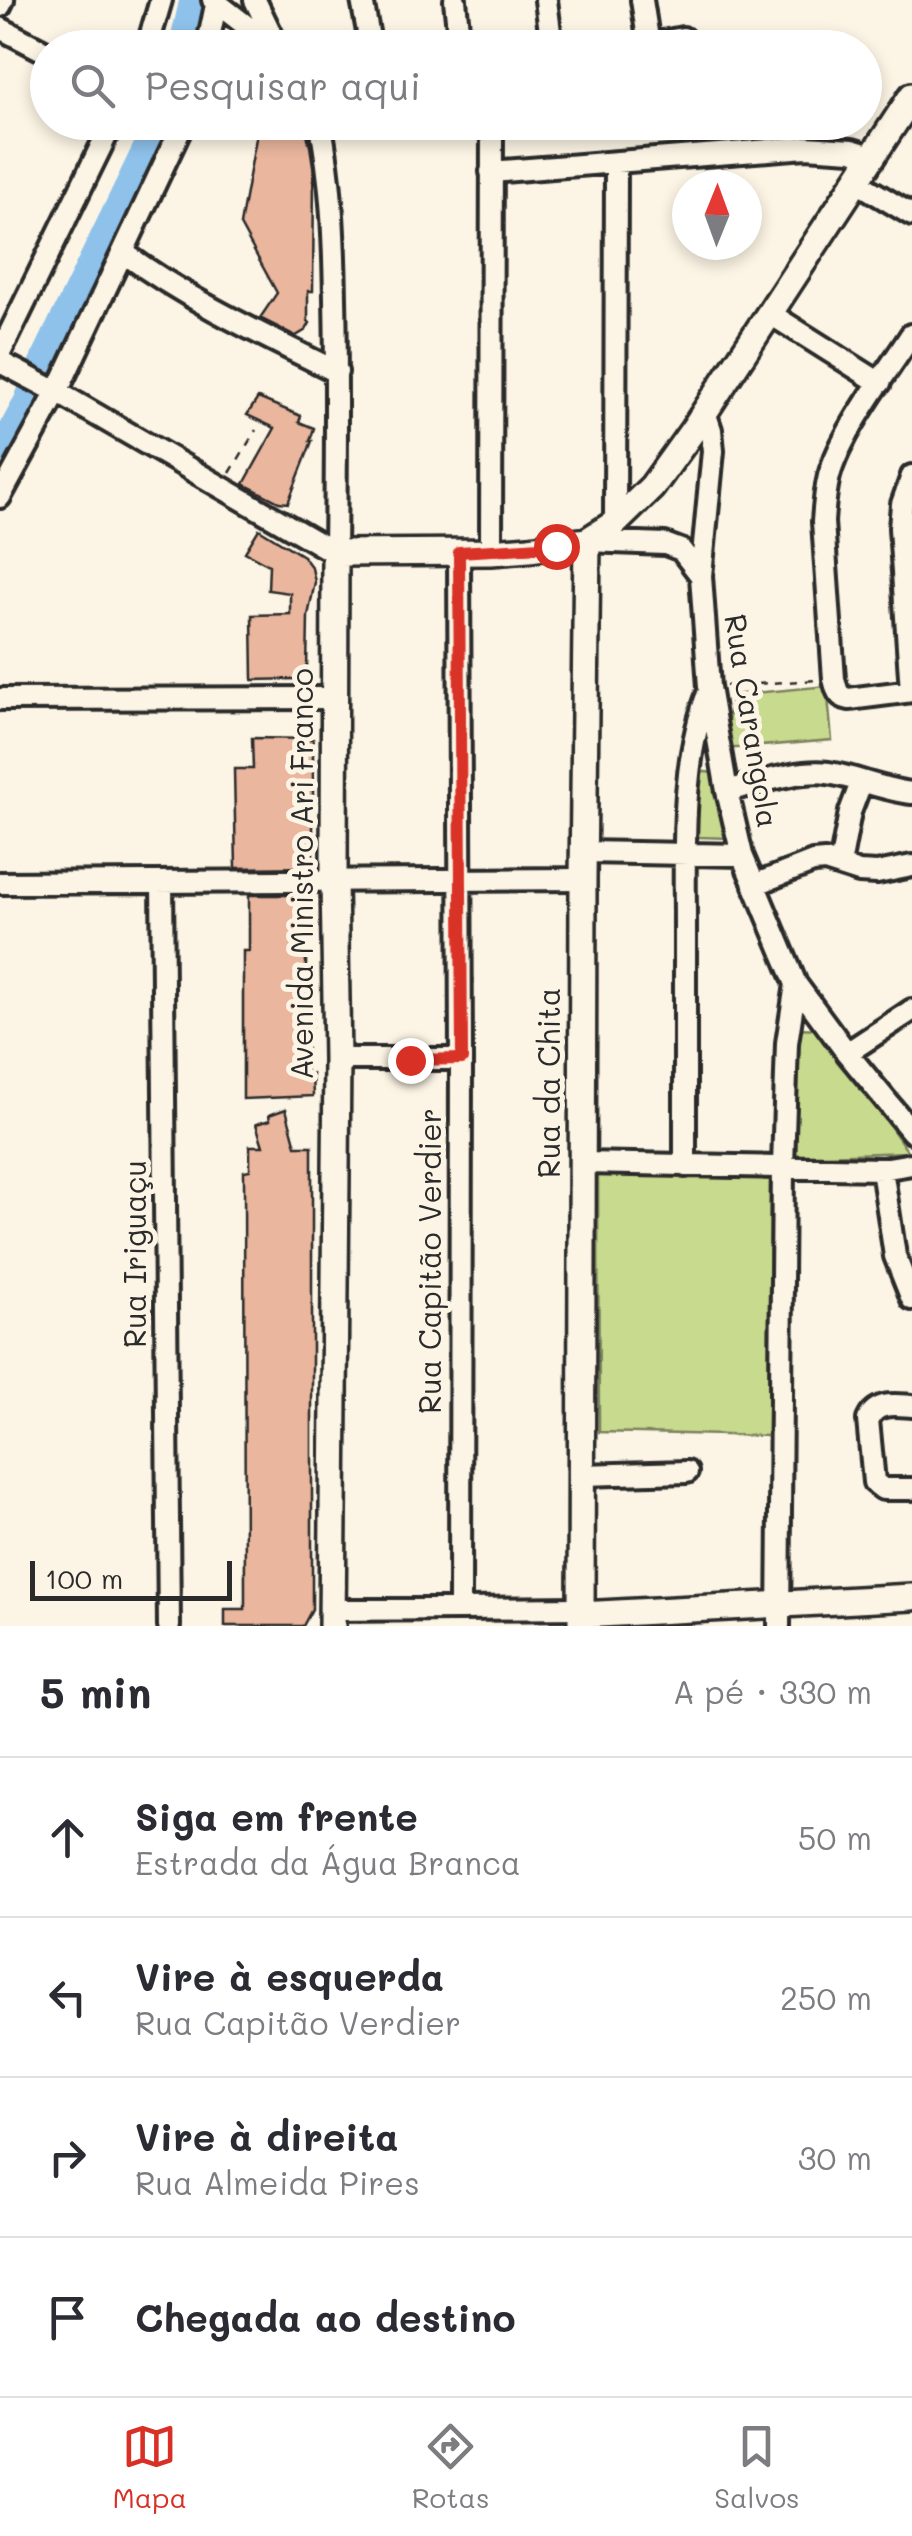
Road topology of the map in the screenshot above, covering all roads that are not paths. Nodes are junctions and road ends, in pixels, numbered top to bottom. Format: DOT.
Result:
graph roads {
  1 [pos="160,0"];
  2 [pos="254,0"];
  3 [pos="362,0"];
  4 [pos="455,0"];
  5 [pos="546,0"];
  6 [pos="642,0"];
  7 [pos="216,1"];
  8 [pos="0,28"];
  9 [pos="151,30"];
  10 [pos="210,30"];
  11 [pos="254,30"];
  12 [pos="268,30"];
  13 [pos="368,30"];
  14 [pos="458,30"];
  15 [pos="550,30"];
  16 [pos="641,30"];
  17 [pos="30,43"];
  18 [pos="912,96"];
  19 [pos="104,140"];
  20 [pos="176,140"];
  21 [pos="324,140"];
  22 [pos="492,140"];
  23 [pos="872,156"];
  24 [pos="616,163"];
  25 [pos="491,172"];
  26 [pos="855,181"];
  27 [pos="912,215"];
  28 [pos="124,253"];
  29 [pos="769,313"];
  30 [pos="911,335"];
  31 [pos="0,353"];
  32 [pos="905,361"];
  33 [pos="9,367"];
  34 [pos="337,372"];
  35 [pos="880,383"];
  36 [pos="50,388"];
  37 [pos="705,412"];
  38 [pos="912,476"];
  39 [pos="0,496"];
  40 [pos="615,523"];
  41 [pos="587,541"];
  42 [pos="459,552"];
  43 [pos="491,552"];
  44 [pos="335,553"];
  45 [pos="701,576"];
  46 [pos="710,688"];
  47 [pos="911,691"];
  48 [pos="333,698"];
  49 [pos="0,699"];
  50 [pos="861,782"];
  51 [pos="727,791"];
  52 [pos="912,793"];
  53 [pos="584,852"];
  54 [pos="685,854"];
  55 [pos="742,854"];
  56 [pos="840,864"];
  57 [pos="912,866"];
  58 [pos="583,879"];
  59 [pos="460,880"];
  60 [pos="334,881"];
  61 [pos="0,882"];
  62 [pos="162,882"];
  63 [pos="754,885"];
  64 [pos="796,984"];
  65 [pos="912,1010"];
  66 [pos="847,1053"];
  67 [pos="337,1059"];
  68 [pos="462,1059"];
  69 [pos="912,1132"];
  70 [pos="582,1163"];
  71 [pos="912,1164"];
  72 [pos="685,1166"];
  73 [pos="783,1166"];
  74 [pos="882,1169"];
  75 [pos="912,1299"];
  76 [pos="912,1406"];
  77 [pos="688,1472"];
  78 [pos="582,1475"];
  79 [pos="912,1489"];
  80 [pos="912,1597"];
  81 [pos="460,1609"];
  82 [pos="779,1615"];
  83 [pos="581,1616"];
  84 [pos="332,1618"];
  85 [pos="169,1626"];
  1 -- 9 [label="street"];
  2 -- 12 [label="street"];
  3 -- 13 [label="street"];
  4 -- 14 [label="street"];
  5 -- 15 [label="street"];
  6 -- 16 [label="street"];
  7 -- 10 [label="street"];
  7 -- 11 [label="street"];
  8 -- 17 [label="street"];
  18 -- 23 [label="main road"];
  19 -- 31 [label="street"];
  20 -- 28 [label="street"];
  21 -- 34 [label="street, Avenida Ministro Ari Franco"];
  22 -- 25 [label="street"];
  23 -- 24 [label="street"];
  23 -- 26 [label="main road"];
  24 -- 25 [label="street"];
  24 -- 40 [label="street"];
  25 -- 43 [label="street"];
  26 -- 27 [label="street"];
  26 -- 29 [label="main road"];
  28 -- 34 [label="street"];
  28 -- 36 [label="street"];
  29 -- 35 [label="street"];
  29 -- 37 [label="main road"];
  30 -- 32 [label="street"];
  32 -- 35 [label="street"];
  33 -- 36 [label="street"];
  34 -- 44 [label="street, Avenida Ministro Ari Franco"];
  35 -- 47 [label="street"];
  36 -- 39 [label="street"];
  36 -- 44 [label="street"];
  37 -- 40 [label="main road"];
  37 -- 45 [label="street"];
  38 -- 47 [label="street"];
  40 -- 41 [label="main road"];
  41 -- 43 [label="main road"];
  41 -- 45 [label="street, Rua Carangola"];
  41 -- 53 [label="main road, Rua da Chita"];
  42 -- 43 [label="main road"];
  42 -- 44 [label="main road"];
  42 -- 59 [label="street, Rua Capitão Verdier"];
  44 -- 48 [label="main road, Avenida Ministro Ari Franco"];
  45 -- 46 [label="street, Rua Carangola"];
  46 -- 51 [label="street, Rua Carangola"];
  46 -- 54 [label="street"];
  48 -- 49 [label="street"];
  48 -- 60 [label="main road, Avenida Ministro Ari Franco"];
  50 -- 51 [label="street"];
  50 -- 52 [label="street"];
  50 -- 56 [label="street"];
  51 -- 55 [label="street, Rua Carangola"];
  53 -- 54 [label="street"];
  53 -- 58 [label="main road, Rua da Chita"];
  54 -- 55 [label="street"];
  54 -- 72 [label="street"];
  55 -- 63 [label="street, Rua Carangola"];
  56 -- 57 [label="street"];
  56 -- 63 [label="street"];
  58 -- 59 [label="street"];
  58 -- 70 [label="main road, Rua da Chita"];
  59 -- 60 [label="street"];
  59 -- 68 [label="street, Rua Capitão Verdier"];
  60 -- 62 [label="street"];
  60 -- 67 [label="main road, Avenida Ministro Ari Franco"];
  61 -- 62 [label="street"];
  62 -- 85 [label="street, Rua Iriguaçu"];
  63 -- 64 [label="street, Rua Carangola"];
  64 -- 66 [label="street, Rua Carangola"];
  64 -- 73 [label="street"];
  65 -- 66 [label="street"];
  66 -- 69 [label="street, Rua Carangola"];
  67 -- 68 [label="street"];
  67 -- 84 [label="main road, Avenida Ministro Ari Franco"];
  68 -- 81 [label="street, Rua Capitão Verdier"];
  70 -- 72 [label="street"];
  70 -- 78 [label="main road, Rua da Chita"];
  71 -- 74 [label="street"];
  72 -- 73 [label="street"];
  73 -- 74 [label="street"];
  73 -- 82 [label="street"];
  74 -- 75 [label="street"];
  76 -- 79 [label="street"];
  77 -- 78 [label="street"];
  78 -- 83 [label="main road, Rua da Chita"];
  80 -- 82 [label="main road"];
  81 -- 83 [label="street"];
  81 -- 84 [label="street"];
  82 -- 83 [label="main road"];
}
